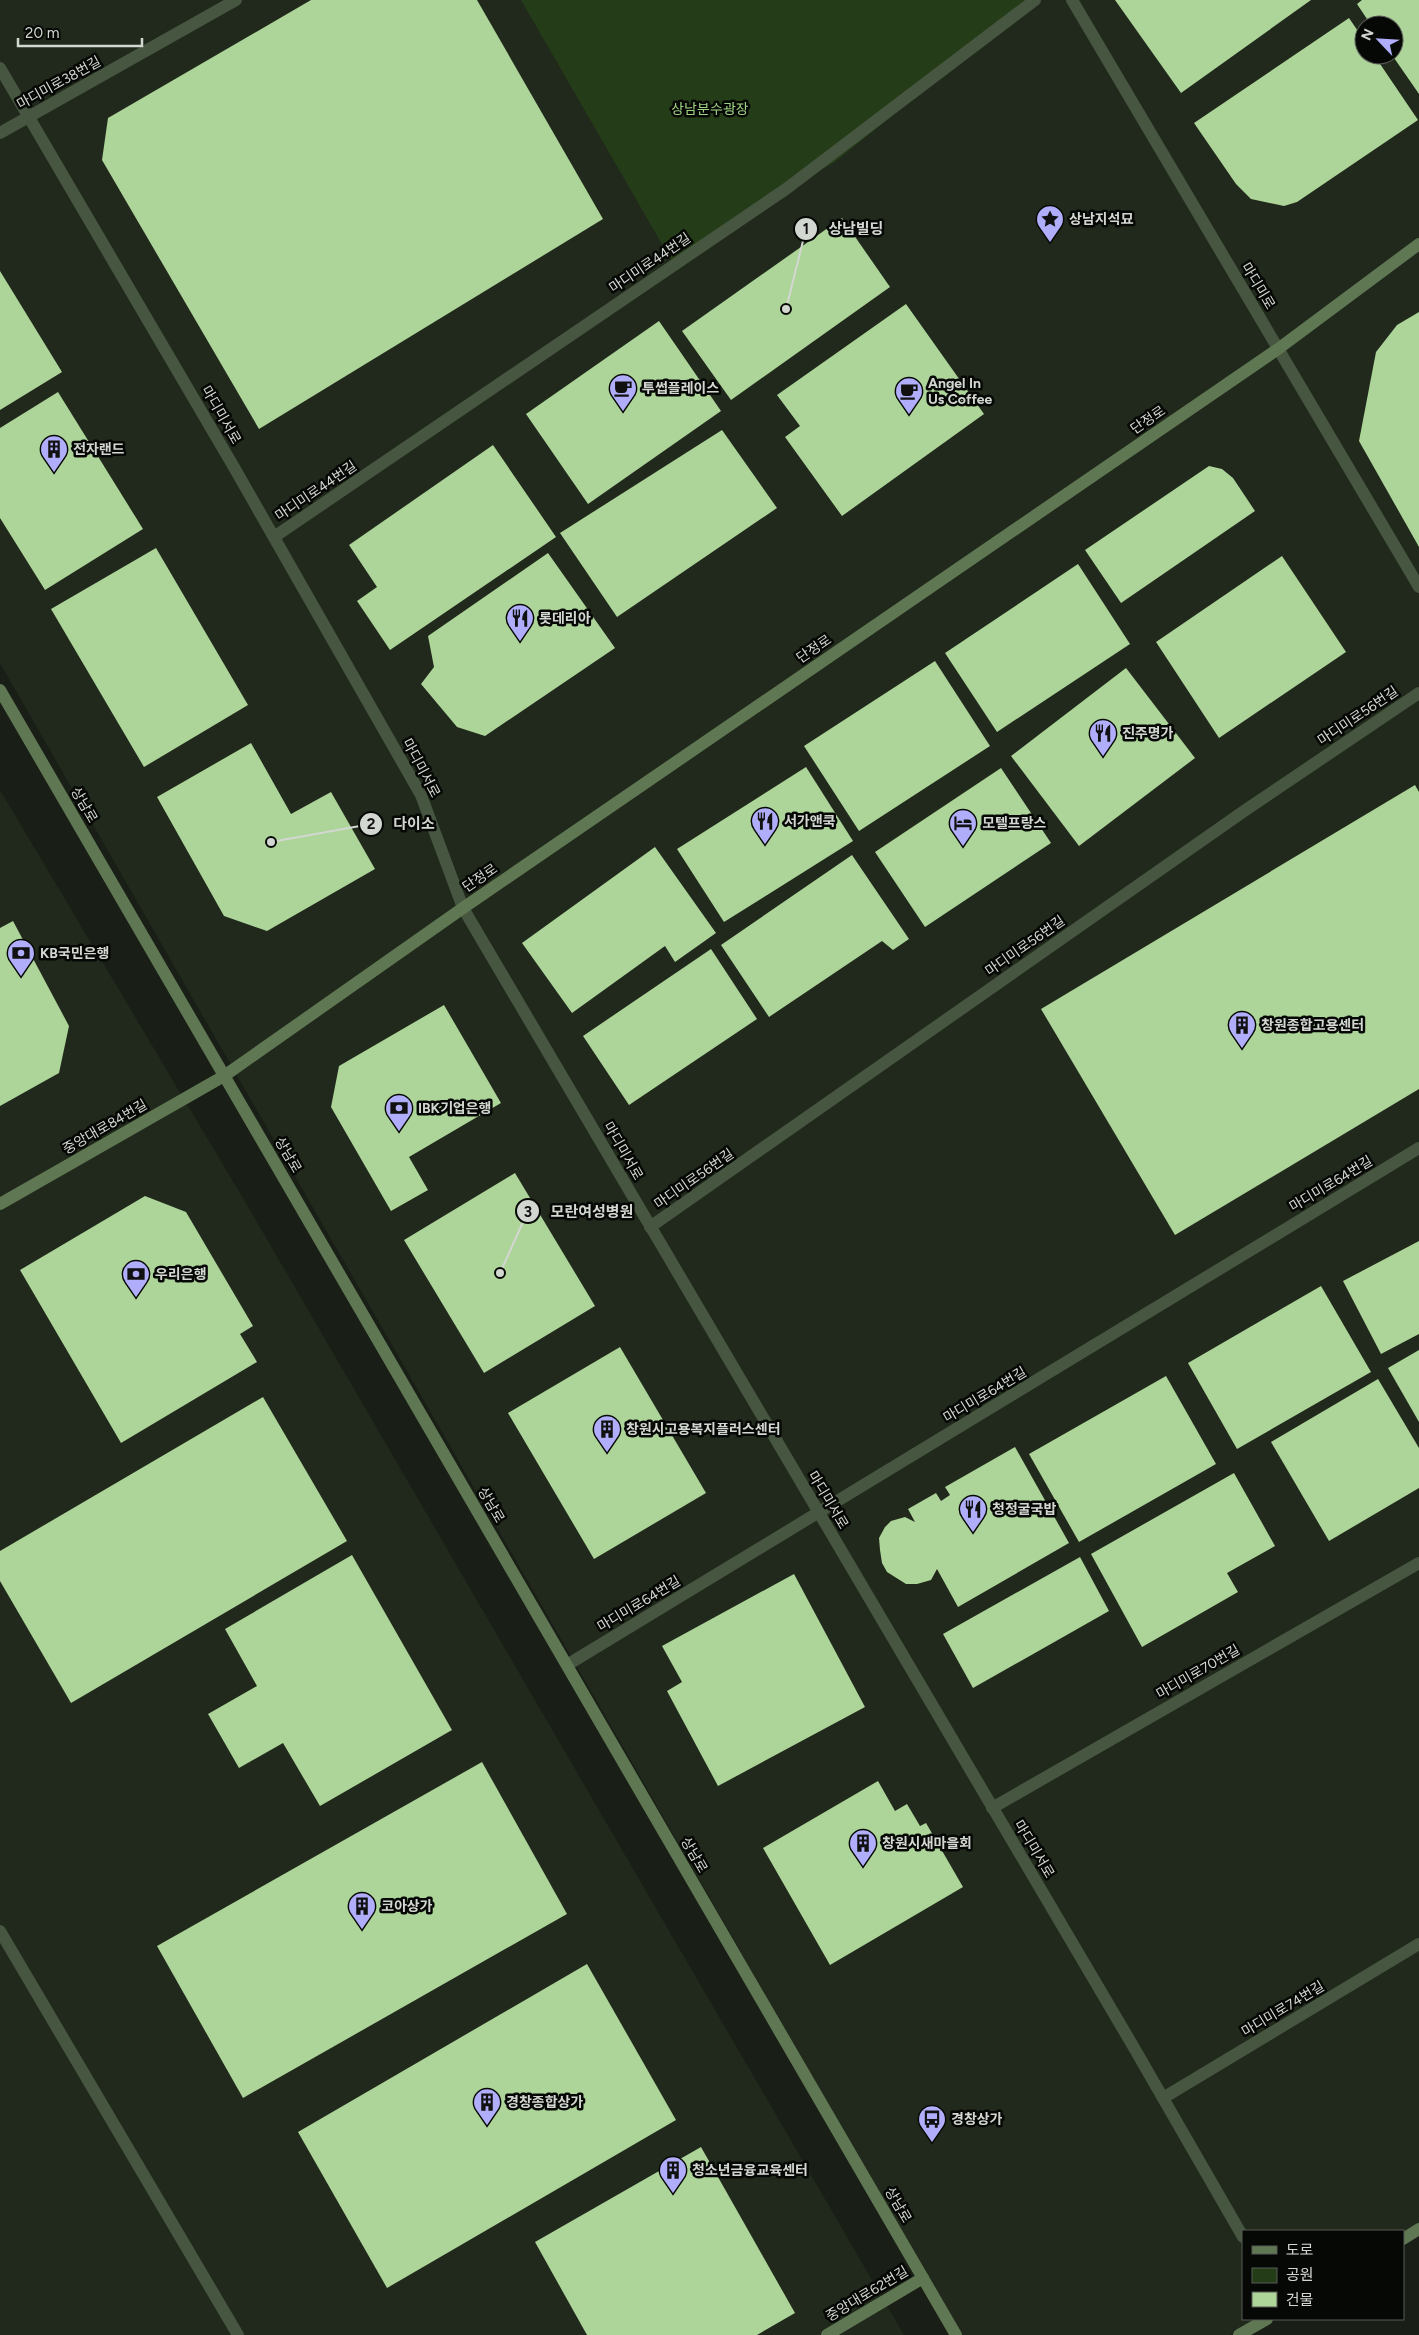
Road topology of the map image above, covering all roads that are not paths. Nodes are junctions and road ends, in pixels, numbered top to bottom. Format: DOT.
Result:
graph roads {
  1 [pos="236,0"];
  2 [pos="1034,0"];
  3 [pos="1072,0"];
  4 [pos="0,68"];
  5 [pos="29,117"];
  6 [pos="0,133"];
  7 [pos="1419,244"];
  8 [pos="1278,349"];
  9 [pos="274,537"];
  10 [pos="1419,587"];
  11 [pos="0,690"];
  12 [pos="1419,693"];
  13 [pos="463,908"];
  14 [pos="224,1076"];
  15 [pos="1419,1148"];
  16 [pos="0,1204"];
  17 [pos="650,1227"];
  18 [pos="819,1513"];
  19 [pos="1419,1563"];
  20 [pos="567,1665"];
  21 [pos="992,1808"];
  22 [pos="0,1931"];
  23 [pos="1419,1944"];
  24 [pos="1163,2098"];
  25 [pos="1419,2230"];
  26 [pos="1242,2235"];
  27 [pos="1404,2238"];
  28 [pos="923,2278"];
  29 [pos="1265,2320"];
  30 [pos="238,2335"];
  31 [pos="827,2335"];
  32 [pos="956,2335"];
  33 [pos="1239,2335"];
  1 -- 5 [label="street, 마디미로38번길"];
  2 -- 9 [label="street, 마디미로44번길"];
  3 -- 8 [label="street, 마디미로"];
  4 -- 5 [label="street, 마디미서로"];
  5 -- 6 [label="street, 마디미로38번길"];
  5 -- 9 [label="street, 마디미서로"];
  7 -- 8 [label="main road, 단정로"];
  8 -- 10 [label="street, 마디미로"];
  8 -- 13 [label="main road, 단정로"];
  9 -- 13 [label="street, 마디미서로"];
  11 -- 14 [label="main road, 상남로"];
  12 -- 17 [label="street, 마디미로56번길"];
  13 -- 14 [label="main road, 단정로"];
  13 -- 17 [label="street, 마디미서로"];
  14 -- 16 [label="main road, 중앙대로84번길"];
  14 -- 20 [label="main road, 상남로"];
  15 -- 18 [label="street, 마디미로64번길"];
  17 -- 18 [label="street, 마디미서로"];
  18 -- 20 [label="street, 마디미로64번길"];
  18 -- 21 [label="street, 마디미서로"];
  19 -- 21 [label="street, 마디미로70번길"];
  20 -- 28 [label="main road, 상남로"];
  21 -- 24 [label="street, 마디미서로"];
  22 -- 30 [label="street"];
  23 -- 24 [label="street, 마디미로74번길"];
  24 -- 26 [label="street, 마디미서로"];
  25 -- 27 [label="main road"];
  28 -- 31 [label="main road, 중앙대로62번길"];
  28 -- 32 [label="main road, 상남로"];
  29 -- 33 [label="main road"];
}
